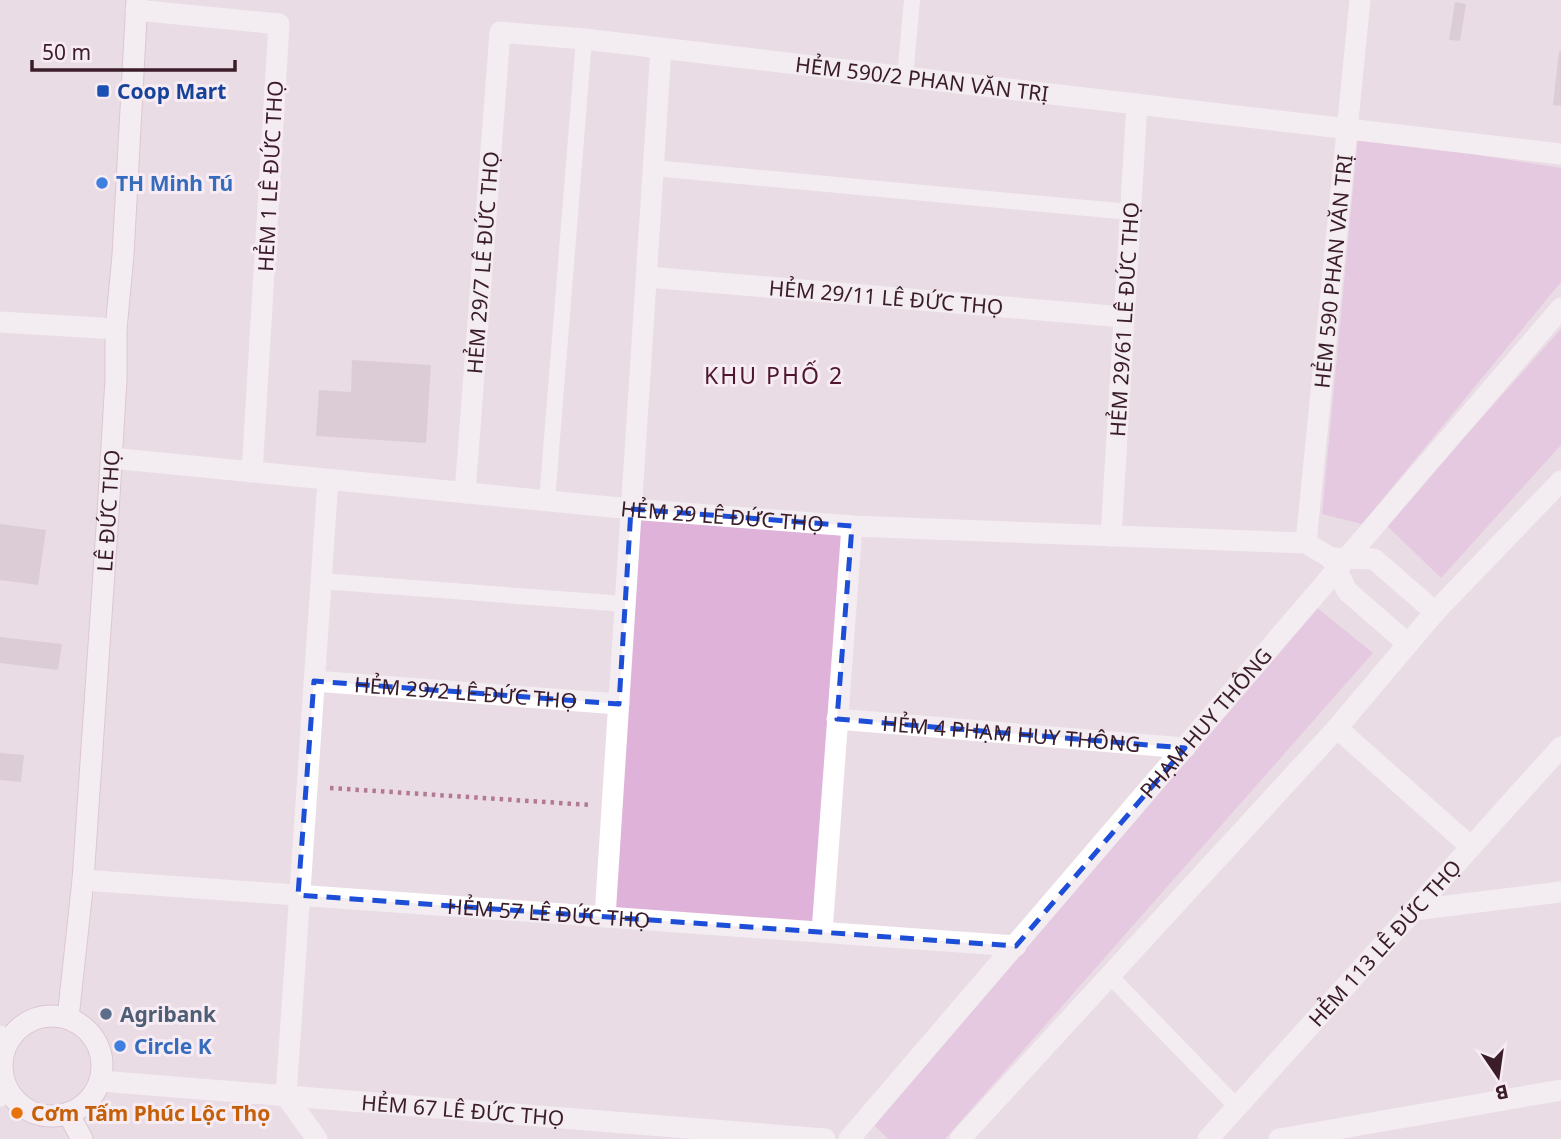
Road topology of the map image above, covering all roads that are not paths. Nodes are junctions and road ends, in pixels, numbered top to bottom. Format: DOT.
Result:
graph roads {
  1 [pos="912,0"];
  2 [pos="1360,0"];
  3 [pos="137,5"];
  4 [pos="500,32"];
  5 [pos="584,39"];
  6 [pos="661,48"];
  7 [pos="905,77"];
  8 [pos="1137,104"];
  9 [pos="1346,128"];
  10 [pos="1561,153"];
  11 [pos="653,168"];
  12 [pos="1130,212"];
  13 [pos="647,277"];
  14 [pos="1561,308"];
  15 [pos="1124,317"];
  16 [pos="0,322"];
  17 [pos="117,329"];
  18 [pos="111,458"];
  19 [pos="252,472"];
  20 [pos="328,480"];
  21 [pos="1561,481"];
  22 [pos="465,493"];
  23 [pos="547,501"];
  24 [pos="631,509"];
  25 [pos="852,526"];
  26 [pos="1111,536"];
  27 [pos="1306,543"];
  28 [pos="1338,561"];
  29 [pos="321,581"];
  30 [pos="625,604"];
  31 [pos="1435,612"];
  32 [pos="1408,644"];
  33 [pos="314,681"];
  34 [pos="619,704"];
  35 [pos="838,719"];
  36 [pos="1337,728"];
  37 [pos="1561,747"];
  38 [pos="1185,748"];
  39 [pos="1471,847"];
  40 [pos="83,880"];
  41 [pos="1561,892"];
  42 [pos="298,895"];
  43 [pos="1414,910"];
  44 [pos="605,917"];
  45 [pos="822,932"];
  46 [pos="1016,946"];
  47 [pos="1110,976"];
  48 [pos="68,1018"];
  49 [pos="3,1040"];
  50 [pos="100,1081"];
  51 [pos="1561,1090"];
  52 [pos="4,1093"];
  53 [pos="286,1096"];
  54 [pos="1237,1107"];
  55 [pos="68,1113"];
  56 [pos="82,1139"];
  57 [pos="317,1139"];
  58 [pos="825,1139"];
  59 [pos="849,1139"];
  60 [pos="960,1139"];
  61 [pos="1208,1139"];
  62 [pos="1279,1139"];
  1 -- 7 [label="lane"];
  2 -- 9 [label="street, HẺM 590 PHAN VĂN TRỊ"];
  3 -- 17 [label="street, LÊ ĐỨC THỌ"];
  3 -- 19 [label="street, HẺM 1 LÊ ĐỨC THỌ"];
  4 -- 5 [label="street, HẺM 590/2 PHAN VĂN TRỊ"];
  4 -- 22 [label="street, HẺM 29/7 LÊ ĐỨC THỌ"];
  5 -- 6 [label="street, HẺM 590/2 PHAN VĂN TRỊ"];
  5 -- 23 [label="lane"];
  6 -- 7 [label="street, HẺM 590/2 PHAN VĂN TRỊ"];
  6 -- 11 [label="street"];
  7 -- 8 [label="street, HẺM 590/2 PHAN VĂN TRỊ"];
  8 -- 9 [label="street, HẺM 590/2 PHAN VĂN TRỊ"];
  8 -- 12 [label="street, HẺM 29/61 LÊ ĐỨC THỌ"];
  9 -- 10 [label="street, HẺM 590/2 PHAN VĂN TRỊ"];
  9 -- 27 [label="street, HẺM 590 PHAN VĂN TRỊ"];
  11 -- 12 [label="lane"];
  11 -- 13 [label="street"];
  12 -- 15 [label="street, HẺM 29/61 LÊ ĐỨC THỌ"];
  13 -- 15 [label="street, HẺM 29/11 LÊ ĐỨC THỌ"];
  13 -- 24 [label="street"];
  14 -- 28 [label="street, PHẠM HUY THÔNG"];
  15 -- 26 [label="street, HẺM 29/61 LÊ ĐỨC THỌ"];
  16 -- 17 [label="street"];
  17 -- 18 [label="street, LÊ ĐỨC THỌ"];
  18 -- 19 [label="street, HẺM 29 LÊ ĐỨC THỌ"];
  18 -- 40 [label="street, LÊ ĐỨC THỌ"];
  19 -- 20 [label="street, HẺM 29 LÊ ĐỨC THỌ"];
  20 -- 22 [label="street, HẺM 29 LÊ ĐỨC THỌ"];
  20 -- 29 [label="street"];
  21 -- 31 [label="street"];
  22 -- 23 [label="street, HẺM 29 LÊ ĐỨC THỌ"];
  23 -- 24 [label="street, HẺM 29 LÊ ĐỨC THỌ"];
  24 -- 25 [label="street, HẺM 29 LÊ ĐỨC THỌ"];
  24 -- 30 [label="street"];
  25 -- 26 [label="street, HẺM 29 LÊ ĐỨC THỌ"];
  25 -- 35 [label="street"];
  26 -- 27 [label="street, HẺM 29 LÊ ĐỨC THỌ"];
  27 -- 28 [label="street, HẺM 29 LÊ ĐỨC THỌ"];
  28 -- 31 [label="street"];
  28 -- 32 [label="street"];
  28 -- 38 [label="street, PHẠM HUY THÔNG"];
  29 -- 30 [label="lane"];
  29 -- 33 [label="street"];
  30 -- 34 [label="street"];
  31 -- 32 [label="street"];
  32 -- 36 [label="street"];
  33 -- 34 [label="street, HẺM 29/2 LÊ ĐỨC THỌ"];
  33 -- 42 [label="street"];
  34 -- 44 [label="street"];
  35 -- 38 [label="street, HẺM 4 PHẠM HUY THÔNG"];
  35 -- 45 [label="street"];
  36 -- 39 [label="street"];
  36 -- 47 [label="street"];
  37 -- 39 [label="street, HẺM 113 LÊ ĐỨC THỌ"];
  38 -- 46 [label="street, PHẠM HUY THÔNG"];
  39 -- 43 [label="street, HẺM 113 LÊ ĐỨC THỌ"];
  40 -- 42 [label="street, HẺM 57 LÊ ĐỨC THỌ"];
  40 -- 48 [label="street, LÊ ĐỨC THỌ"];
  41 -- 43 [label="street"];
  42 -- 44 [label="street, HẺM 57 LÊ ĐỨC THỌ"];
  42 -- 53 [label="street"];
  43 -- 54 [label="street, HẺM 113 LÊ ĐỨC THỌ"];
  44 -- 45 [label="street, HẺM 57 LÊ ĐỨC THỌ"];
  45 -- 46 [label="street, HẺM 57 LÊ ĐỨC THỌ"];
  46 -- 59 [label="street, PHẠM HUY THÔNG"];
  47 -- 54 [label="lane"];
  47 -- 60 [label="street"];
  48 -- 49 [label="street"];
  48 -- 50 [label="street"];
  49 -- 52 [label="street"];
  50 -- 53 [label="street, HẺM 67 LÊ ĐỨC THỌ"];
  50 -- 55 [label="street"];
  51 -- 62 [label="street"];
  52 -- 55 [label="street"];
  53 -- 57 [label="street"];
  53 -- 58 [label="street, HẺM 67 LÊ ĐỨC THỌ"];
  54 -- 61 [label="street, HẺM 113 LÊ ĐỨC THỌ"];
  55 -- 56 [label="street"];
}
